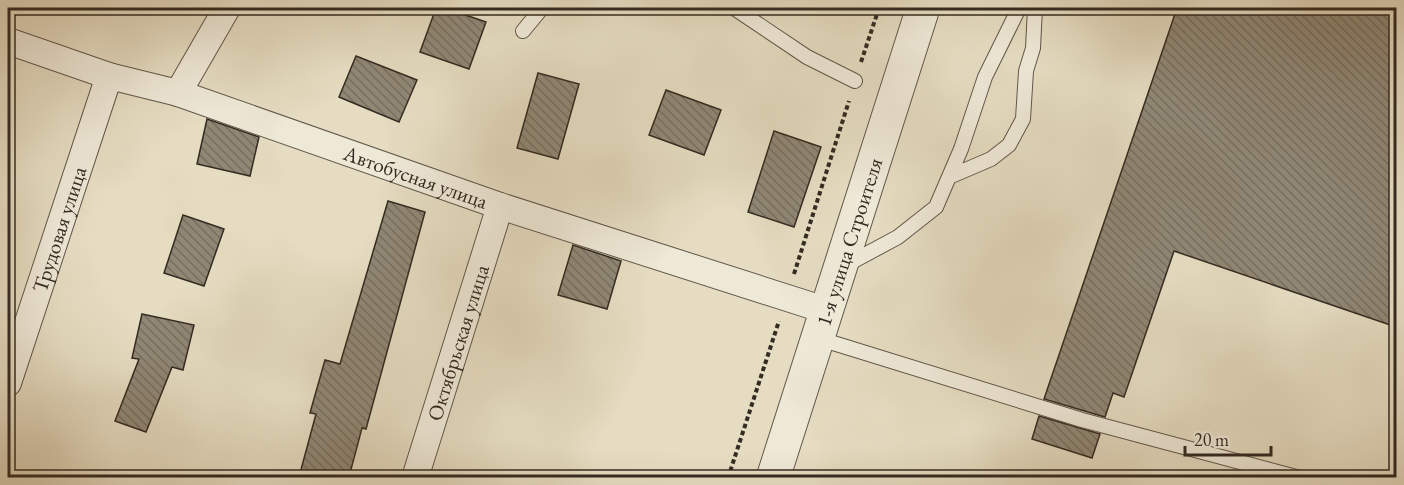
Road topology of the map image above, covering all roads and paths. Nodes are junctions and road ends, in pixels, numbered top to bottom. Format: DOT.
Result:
graph roads {
  1 [pos="227,8"];
  2 [pos="542,8"];
  3 [pos="734,8"];
  4 [pos="879,8"];
  5 [pos="923,8"];
  6 [pos="1019,8"];
  7 [pos="1035,8"];
  8 [pos="523,31"];
  9 [pos="8,41"];
  10 [pos="109,76"];
  11 [pos="855,81"];
  12 [pos="178,93"];
  13 [pos="949,177"];
  14 [pos="500,206"];
  15 [pos="839,268"];
  16 [pos="786,298"];
  17 [pos="821,324"];
  18 [pos="8,383"];
  19 [pos="414,477"];
  20 [pos="728,477"];
  21 [pos="773,477"];
  22 [pos="1300,477"];
  1 -- 12 [label="street"];
  2 -- 8 [label="lane"];
  3 -- 11 [label="lane"];
  4 -- 11 [label="path"];
  5 -- 15 [label="street, 1-я улица Строителя"];
  6 -- 13 [label="lane"];
  7 -- 13 [label="lane"];
  9 -- 10 [label="street, Автобусная улица"];
  10 -- 12 [label="street, Автобусная улица"];
  10 -- 18 [label="street, Трудовая улица"];
  11 -- 16 [label="path"];
  12 -- 14 [label="street, Автобусная улица"];
  13 -- 15 [label="lane"];
  14 -- 16 [label="street, Автобусная улица"];
  14 -- 19 [label="street, Октябрьская улица"];
  15 -- 17 [label="street, 1-я улица Строителя"];
  16 -- 17 [label="street, Автобусная улица"];
  16 -- 20 [label="path"];
  17 -- 21 [label="street, 1-я улица Строителя"];
  17 -- 22 [label="lane"];
}
